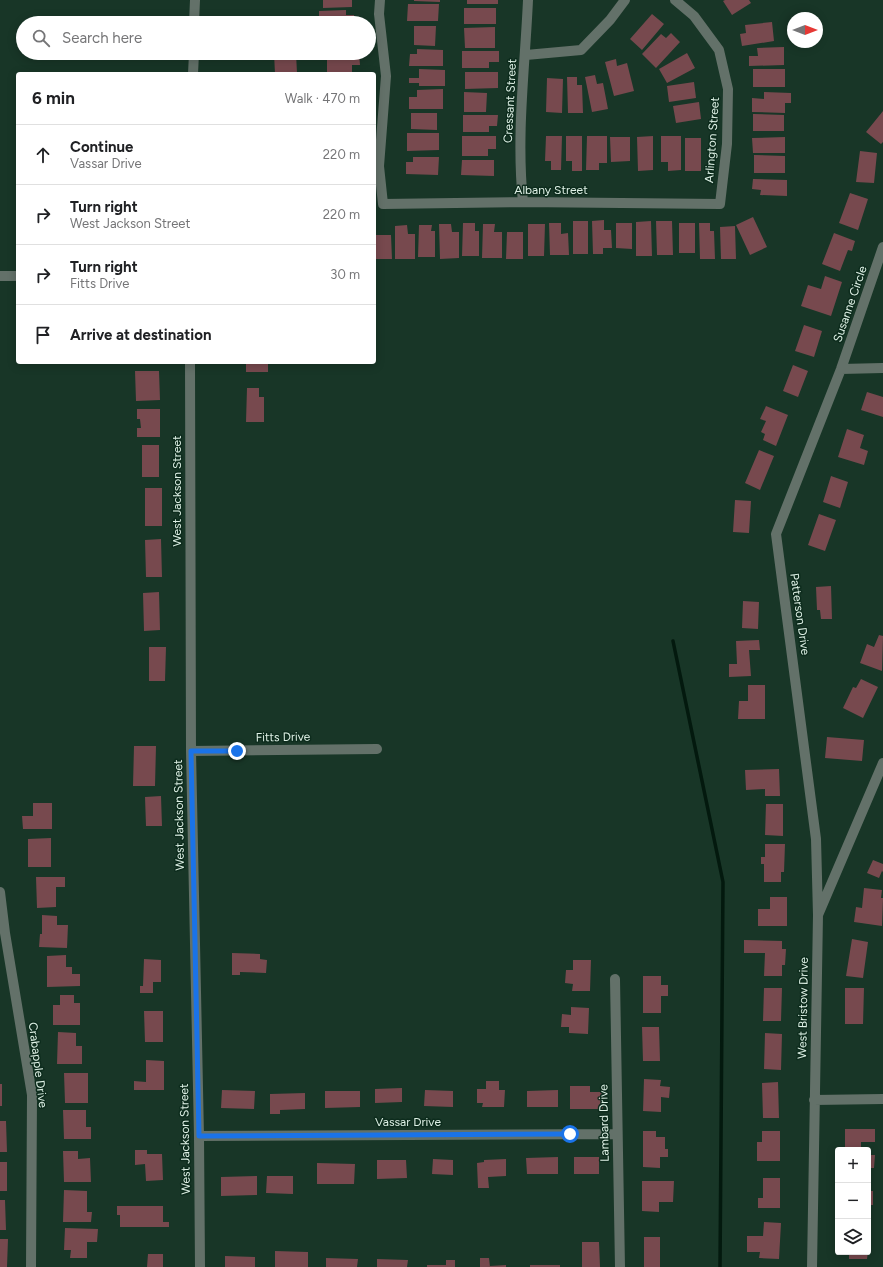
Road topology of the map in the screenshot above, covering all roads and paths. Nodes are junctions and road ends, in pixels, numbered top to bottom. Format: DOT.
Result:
graph roads {
  1 [pos="194,0"];
  2 [pos="380,0"];
  3 [pos="528,0"];
  4 [pos="625,0"];
  5 [pos="675,0"];
  6 [pos="194,16"];
  7 [pos="526,55"];
  8 [pos="194,60"];
  9 [pos="193,72"];
  10 [pos="523,202"];
  11 [pos="720,204"];
  12 [pos="883,247"];
  13 [pos="0,276"];
  14 [pos="16,276"];
  15 [pos="190,364"];
  16 [pos="883,368"];
  17 [pos="841,369"];
  18 [pos="377,749"];
  19 [pos="191,751"];
  20 [pos="883,763"];
  21 [pos="0,892"];
  22 [pos="818,915"];
  23 [pos="615,979"];
  24 [pos="883,1099"];
  25 [pos="814,1100"];
  26 [pos="617,1134"];
  27 [pos="199,1136"];
  28 [pos="31,1267"];
  29 [pos="200,1267"];
  30 [pos="620,1267"];
  31 [pos="812,1267"];
  1 -- 6 [label="street"];
  2 -- 10 [label="street, Albany Street"];
  3 -- 7 [label="street, Cressant Street"];
  4 -- 7 [label="street"];
  5 -- 11 [label="street, Arlington Street"];
  7 -- 10 [label="street, Cressant Street"];
  8 -- 9 [label="street"];
  10 -- 11 [label="street, Albany Street"];
  12 -- 17 [label="street, Susanne Circle"];
  13 -- 14 [label="street"];
  15 -- 19 [label="street, West Jackson Street"];
  16 -- 17 [label="street"];
  17 -- 22 [label="street, Patterson Drive"];
  18 -- 19 [label="street, Fitts Drive"];
  19 -- 27 [label="street, West Jackson Street"];
  20 -- 22 [label="street, West Bristow Drive"];
  21 -- 28 [label="street, Crabapple Drive"];
  22 -- 25 [label="street, West Bristow Drive"];
  23 -- 26 [label="street, Lambard Drive"];
  24 -- 25 [label="street"];
  25 -- 31 [label="street, West Bristow Drive"];
  26 -- 27 [label="street, Vassar Drive"];
  26 -- 30 [label="street, Lambard Drive"];
  27 -- 29 [label="street, West Jackson Street"];
}
